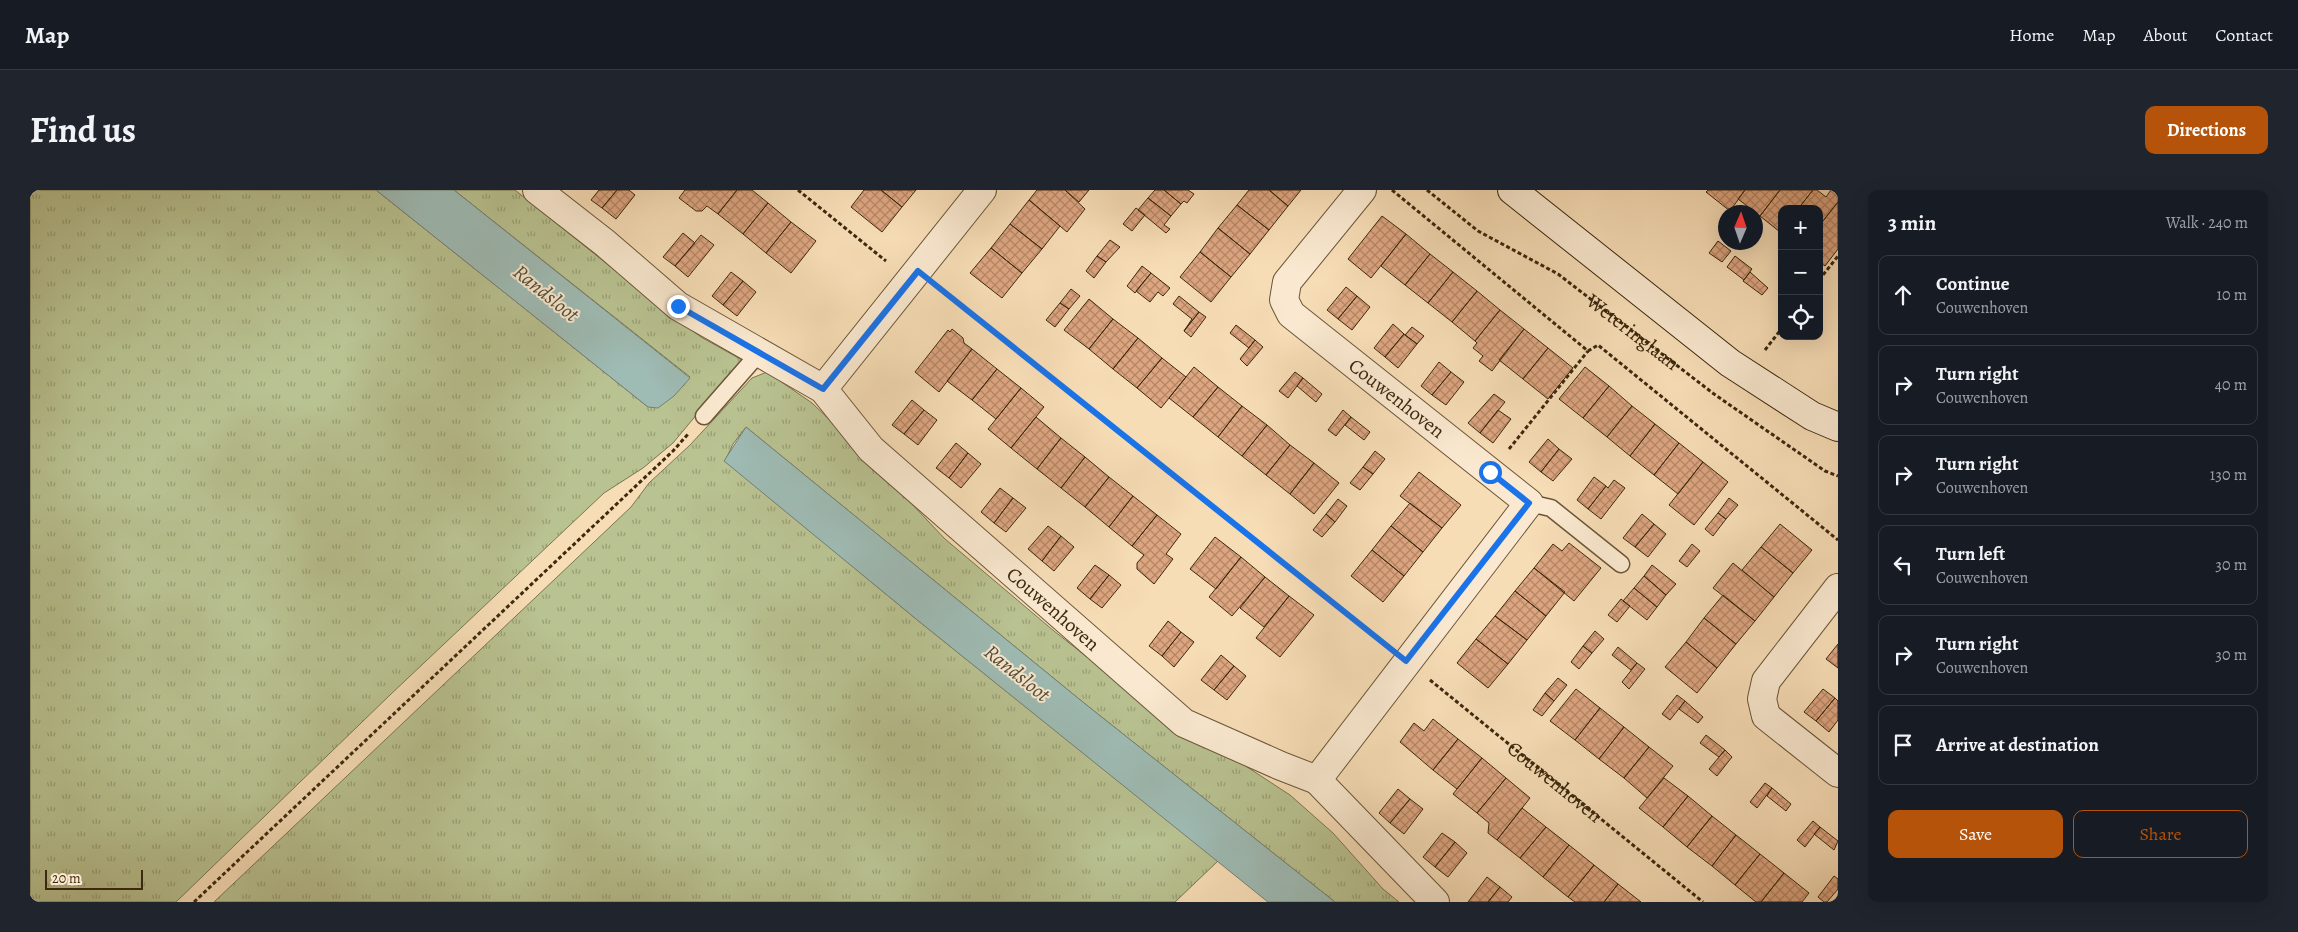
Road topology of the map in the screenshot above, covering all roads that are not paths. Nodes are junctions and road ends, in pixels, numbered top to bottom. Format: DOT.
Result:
graph roads {
  1 [pos="537,190"];
  2 [pos="982,190"];
  3 [pos="1362,190"];
  4 [pos="1512,190"];
  5 [pos="760,352"];
  6 [pos="823,389"];
  7 [pos="704,416"];
  8 [pos="1838,426"];
  9 [pos="1529,503"];
  10 [pos="1621,564"];
  11 [pos="1838,588"];
  12 [pos="1838,773"];
  13 [pos="1317,780"];
  14 [pos="1435,902"];
  1 -- 5 [label="street, Couwenhoven"];
  2 -- 6 [label="street"];
  3 -- 9 [label="street, Couwenhoven"];
  4 -- 8 [label="street, Weteringlaan"];
  5 -- 6 [label="street, Couwenhoven"];
  5 -- 7 [label="lane"];
  6 -- 13 [label="street, Couwenhoven"];
  9 -- 10 [label="lane, Couwenhoven"];
  9 -- 13 [label="street"];
  11 -- 12 [label="street"];
  13 -- 14 [label="street, Couwenhoven"];
}
